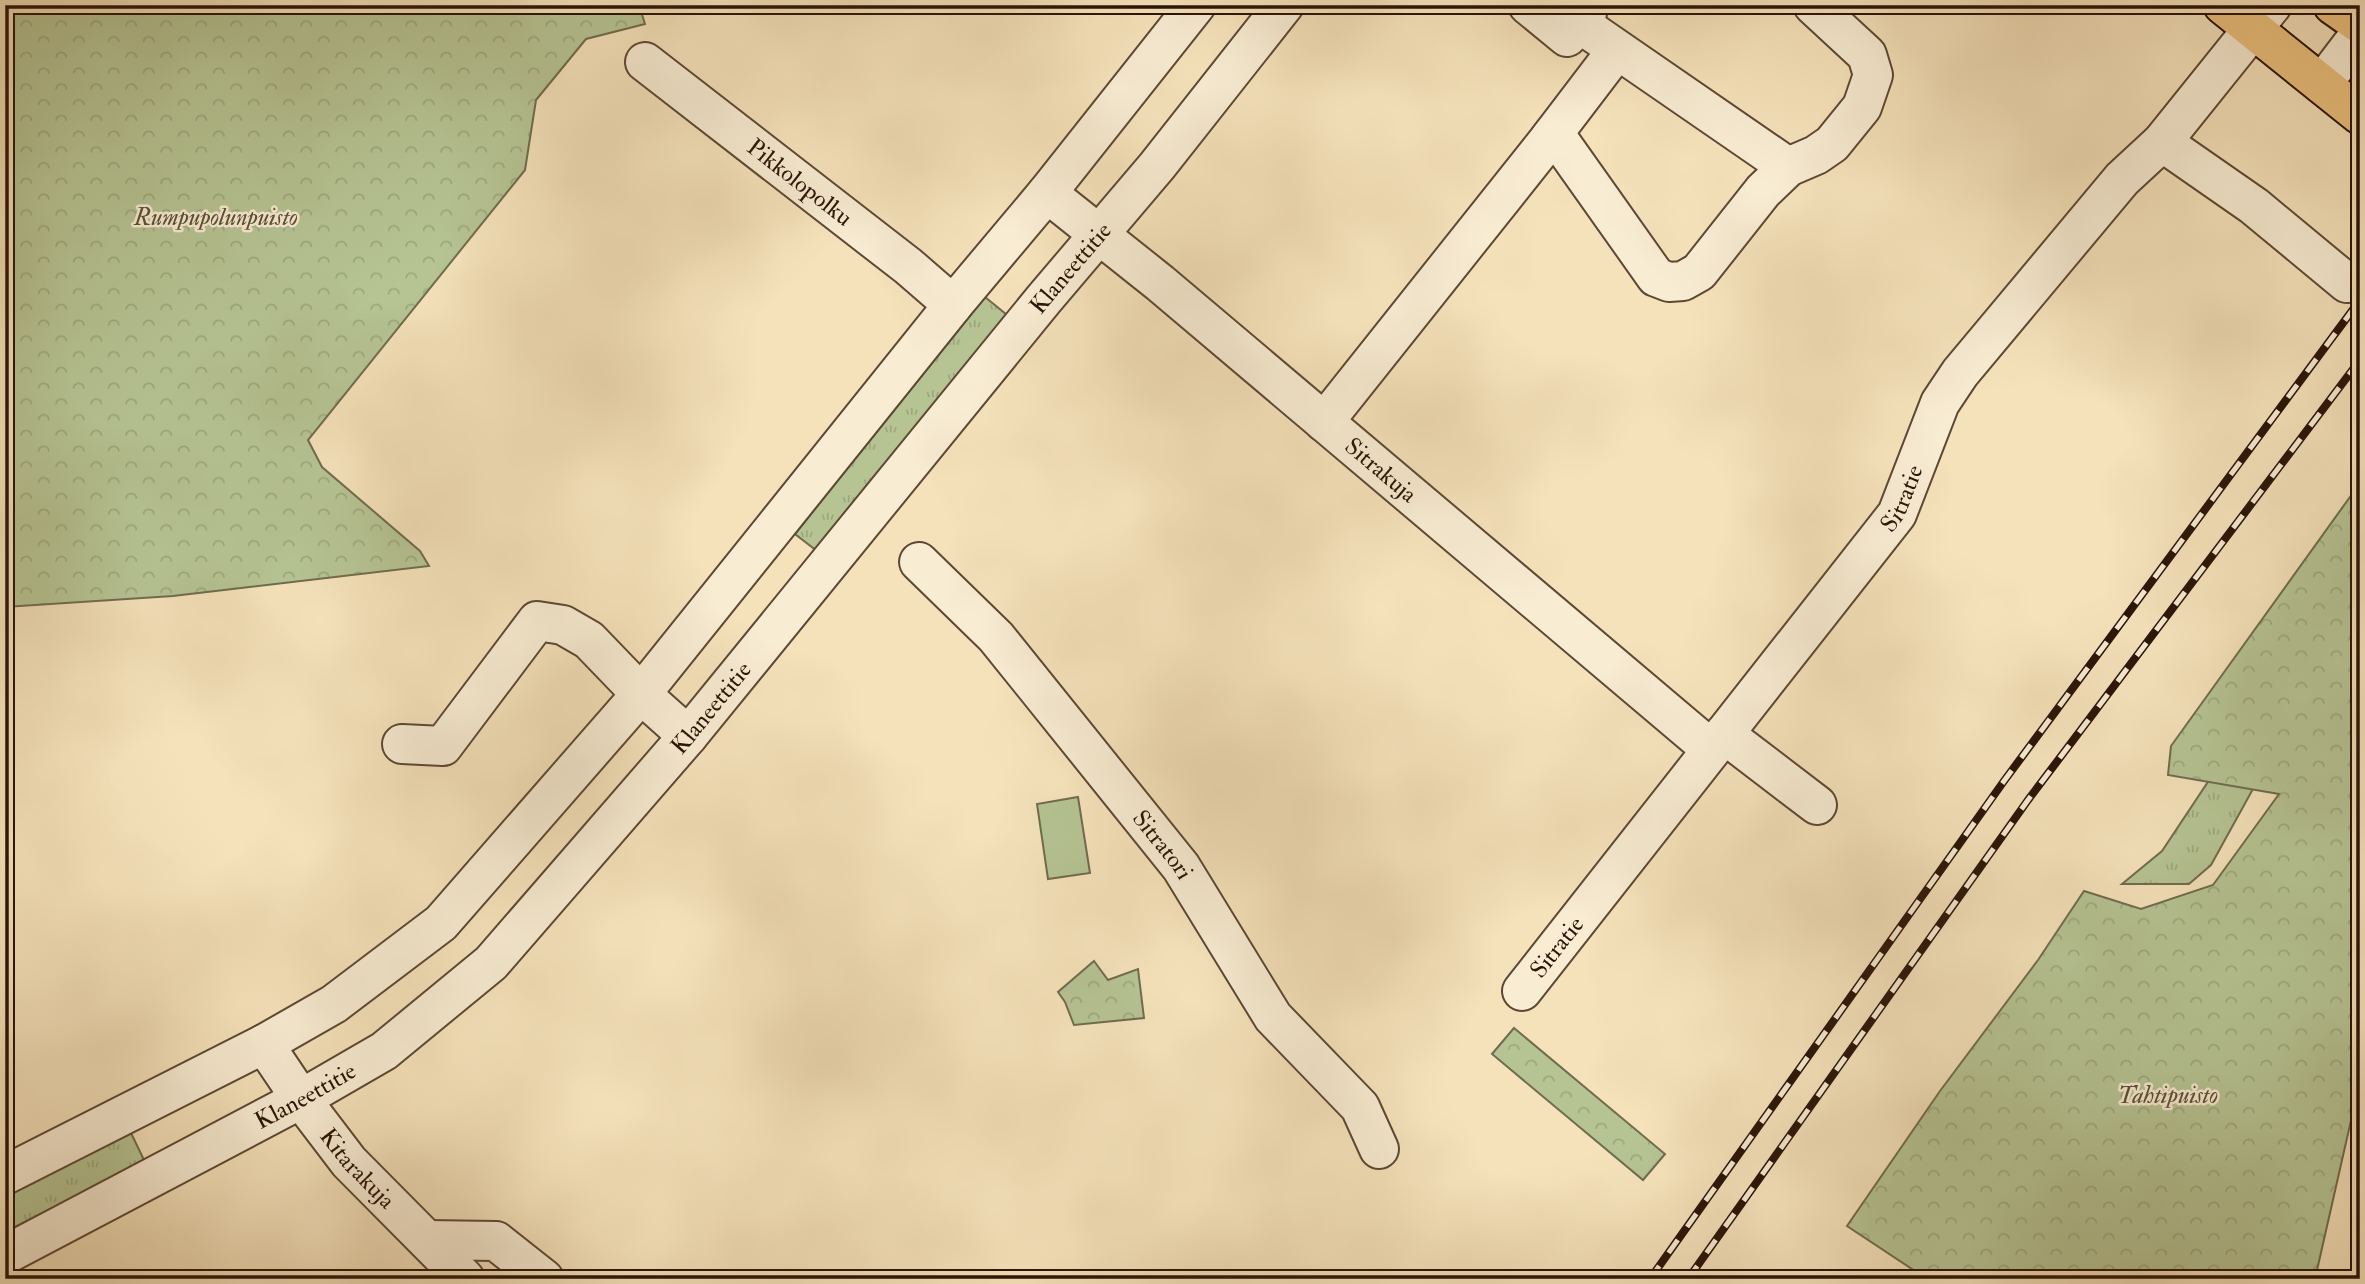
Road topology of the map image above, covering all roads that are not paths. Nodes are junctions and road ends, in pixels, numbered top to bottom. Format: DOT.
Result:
graph roads {
  1 [pos="1196,5"];
  2 [pos="1284,5"];
  3 [pos="1528,5"];
  4 [pos="1813,5"];
  5 [pos="2223,5"];
  6 [pos="2333,5"];
  7 [pos="1586,14"];
  8 [pos="2263,17"];
  9 [pos="2360,24"];
  10 [pos="2360,34"];
  11 [pos="1617,50"];
  12 [pos="645,62"];
  13 [pos="2322,83"];
  14 [pos="2360,115"];
  15 [pos="1550,138"];
  16 [pos="2162,142"];
  17 [pos="1788,167"];
  18 [pos="1047,193"];
  19 [pos="1101,235"];
  20 [pos="2347,283"];
  21 [pos="953,304"];
  22 [pos="1324,422"];
  23 [pos="919,562"];
  24 [pos="641,694"];
  25 [pos="688,736"];
  26 [pos="1717,742"];
  27 [pos="402,744"];
  28 [pos="1817,805"];
  29 [pos="1522,991"];
  30 [pos="264,1044"];
  31 [pos="301,1099"];
  32 [pos="1379,1149"];
  33 [pos="5,1175"];
  34 [pos="427,1240"];
  35 [pos="5,1255"];
  36 [pos="465,1279"];
  37 [pos="544,1279"];
  1 -- 18 [label="street"];
  2 -- 19 [label="street, Klaneettitie"];
  3 -- 7 [label="street"];
  4 -- 17 [label="street"];
  5 -- 8 [label="main road"];
  6 -- 9 [label="main road"];
  7 -- 11 [label="street"];
  8 -- 13 [label="main road"];
  8 -- 16 [label="street, Sitratie"];
  10 -- 13 [label="street"];
  11 -- 15 [label="street"];
  11 -- 17 [label="street"];
  12 -- 21 [label="street, Pikkolopolku"];
  13 -- 14 [label="main road"];
  15 -- 17 [label="street"];
  15 -- 22 [label="street"];
  16 -- 20 [label="street"];
  16 -- 26 [label="street, Sitratie"];
  18 -- 19 [label="street, Sitrakuja"];
  18 -- 21 [label="street"];
  19 -- 22 [label="street, Sitrakuja"];
  19 -- 25 [label="street, Klaneettitie"];
  21 -- 24 [label="street"];
  22 -- 26 [label="street, Sitrakuja"];
  23 -- 32 [label="street, Sitratori"];
  24 -- 25 [label="street"];
  24 -- 27 [label="street"];
  24 -- 30 [label="street"];
  25 -- 31 [label="street, Klaneettitie"];
  26 -- 28 [label="street, Sitrakuja"];
  26 -- 29 [label="street, Sitratie"];
  30 -- 31 [label="street, Kitarakuja"];
  30 -- 33 [label="street"];
  31 -- 34 [label="street, Kitarakuja"];
  31 -- 35 [label="street, Klaneettitie"];
  34 -- 36 [label="street, Kitarakuja"];
  34 -- 37 [label="street"];
}
